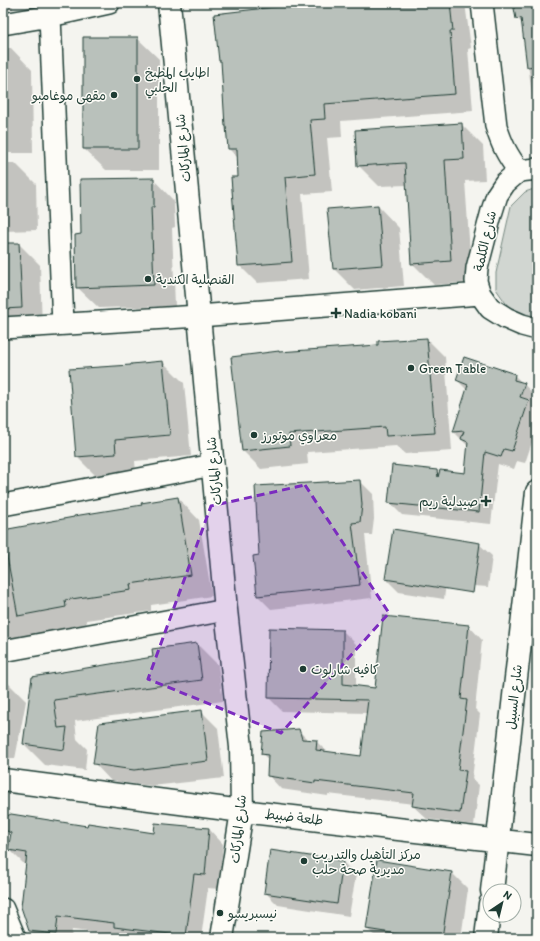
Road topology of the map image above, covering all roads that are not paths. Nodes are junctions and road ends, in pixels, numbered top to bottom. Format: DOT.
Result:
graph roads {
  1 [pos="109,3"];
  2 [pos="169,3"];
  3 [pos="482,3"];
  4 [pos="50,16"];
  5 [pos="3,24"];
  6 [pos="528,170"];
  7 [pos="480,294"];
  8 [pos="200,316"];
  9 [pos="63,324"];
  10 [pos="3,328"];
  11 [pos="537,329"];
  12 [pos="213,465"];
  13 [pos="537,500"];
  14 [pos="3,505"];
  15 [pos="226,610"];
  16 [pos="3,651"];
  17 [pos="3,780"];
  18 [pos="242,811"];
  19 [pos="498,841"];
  20 [pos="537,845"];
  21 [pos="493,883"];
  22 [pos="3,909"];
  23 [pos="488,923"];
  24 [pos="15,938"];
  25 [pos="222,938"];
  26 [pos="486,938"];
  1 -- 4 [label="street"];
  2 -- 8 [label="street, شارع الماركات"];
  3 -- 6 [label="street"];
  4 -- 5 [label="street"];
  4 -- 9 [label="street"];
  6 -- 7 [label="street, شارع الكلمة"];
  7 -- 8 [label="street"];
  7 -- 11 [label="street, شارع الكلمة"];
  8 -- 9 [label="street"];
  8 -- 12 [label="street, شارع الماركات"];
  9 -- 10 [label="street"];
  12 -- 14 [label="street"];
  12 -- 15 [label="street, شارع الماركات"];
  13 -- 19 [label="street, شارع السبيل"];
  15 -- 16 [label="street"];
  15 -- 18 [label="street, شارع الماركات"];
  17 -- 18 [label="street, طلعة ضبيط"];
  18 -- 19 [label="street, طلعة ضبيط"];
  18 -- 25 [label="street, شارع الماركات"];
  19 -- 20 [label="street, طلعة ضبيط"];
  19 -- 21 [label="street, شارع السبيل"];
  22 -- 24 [label="street"];
  23 -- 26 [label="street"];
}
